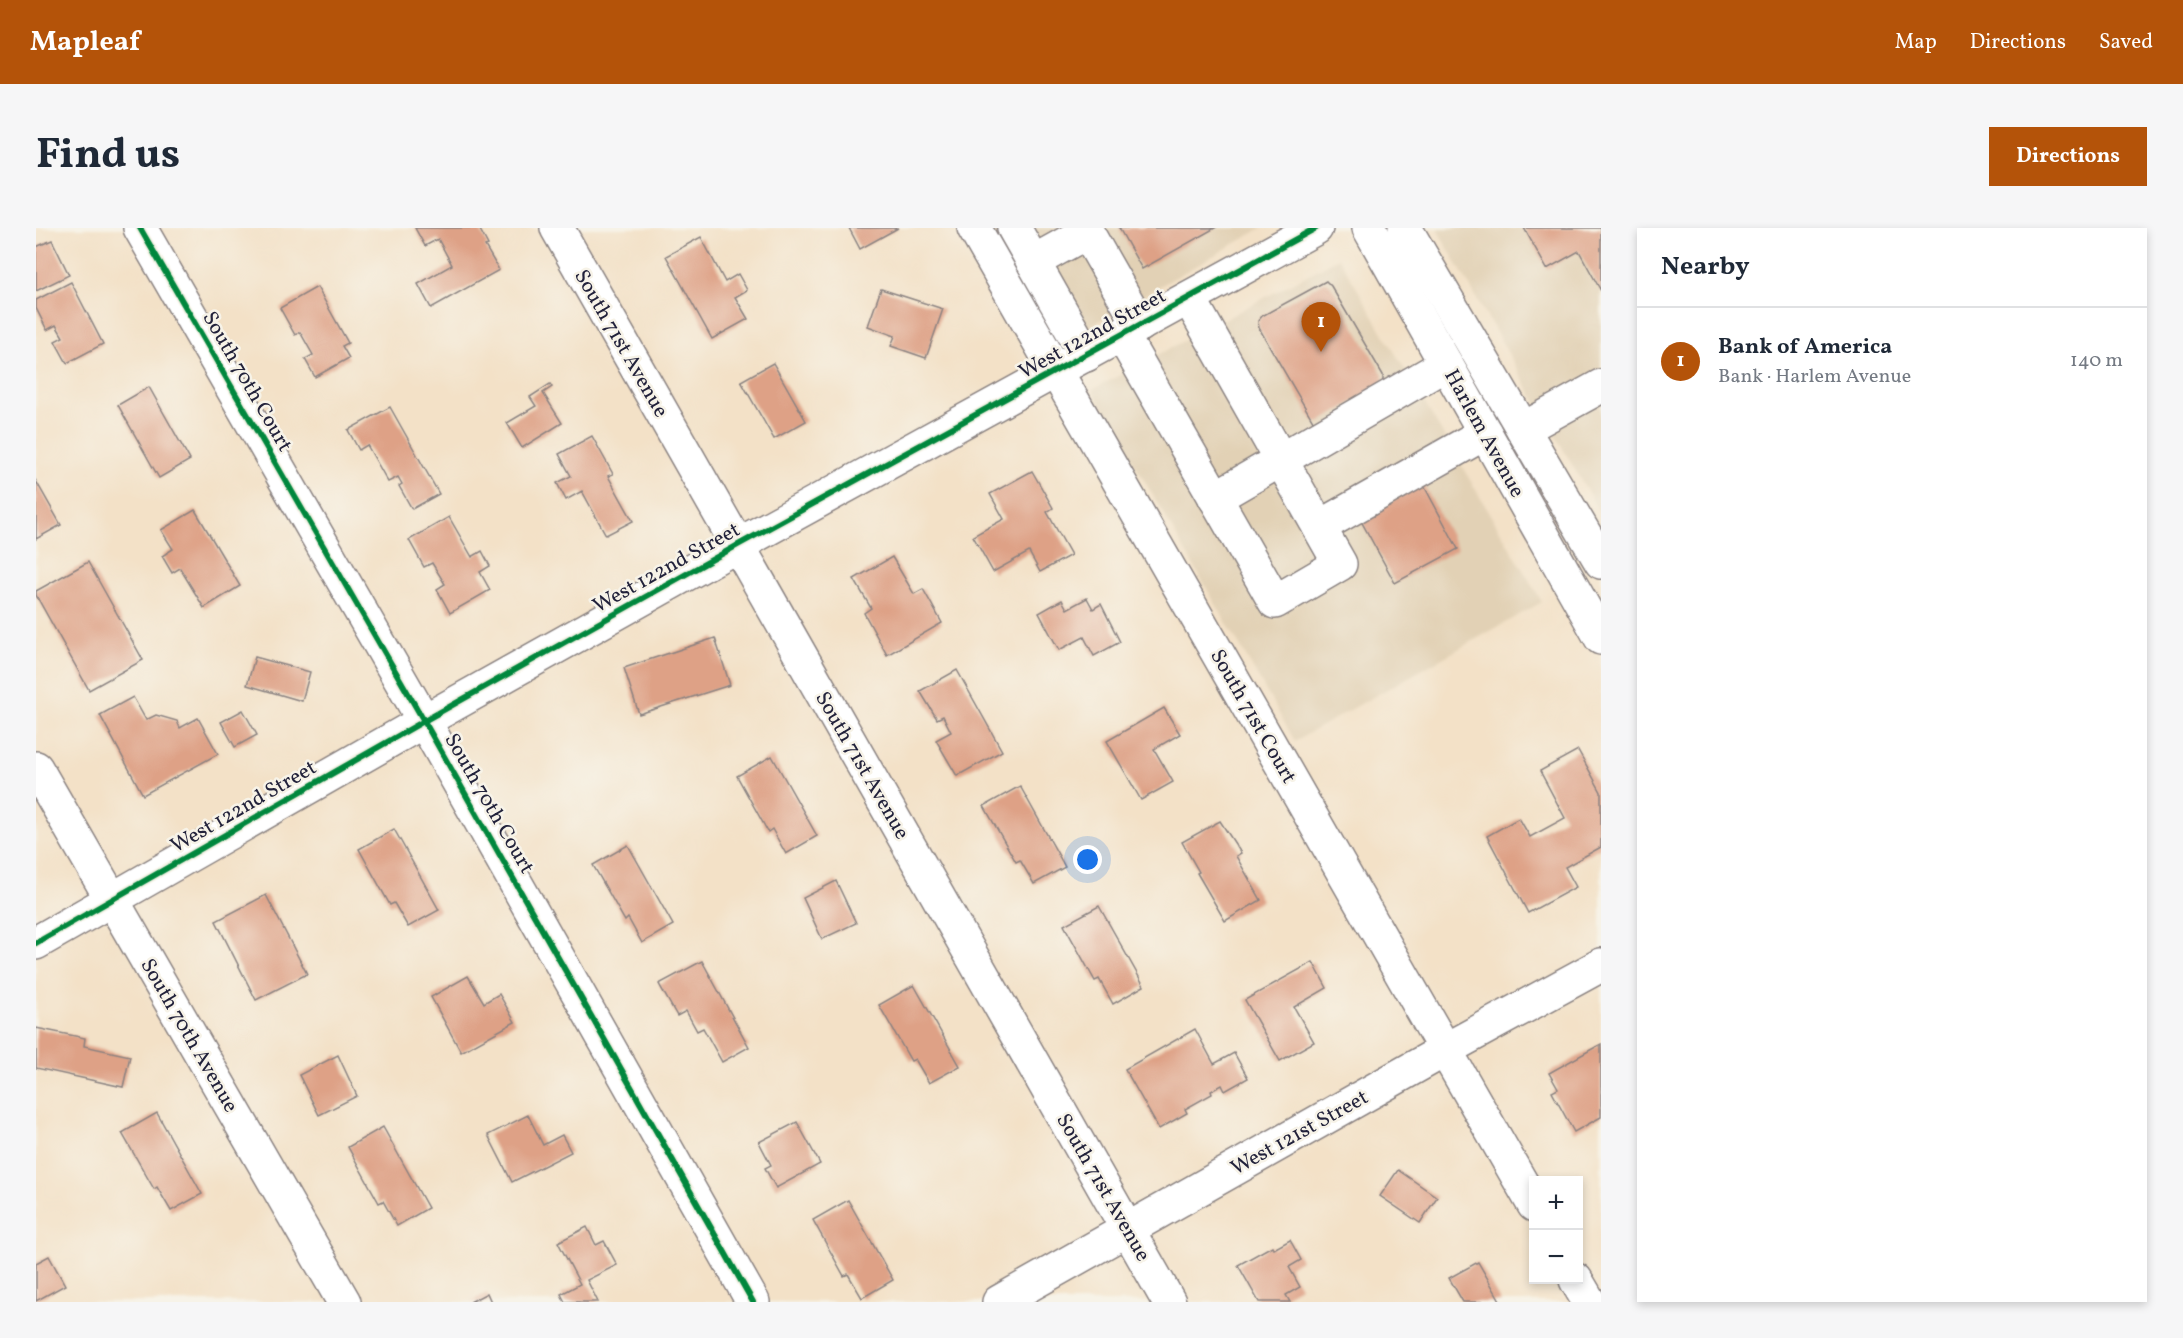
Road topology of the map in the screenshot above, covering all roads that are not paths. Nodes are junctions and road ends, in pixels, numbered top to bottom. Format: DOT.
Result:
graph roads {
  1 [pos="140,228"];
  2 [pos="557,228"];
  3 [pos="974,228"];
  4 [pos="1014,228"];
  5 [pos="1369,228"];
  6 [pos="1405,228"];
  7 [pos="1298,232"];
  8 [pos="1033,262"];
  9 [pos="1190,298"];
  10 [pos="1131,330"];
  11 [pos="1086,355"];
  12 [pos="1446,364"];
  13 [pos="1056,372"];
  14 [pos="1601,386"];
  15 [pos="1523,429"];
  16 [pos="1485,434"];
  17 [pos="1281,459"];
  18 [pos="1215,498"];
  19 [pos="1319,527"];
  20 [pos="738,545"];
  21 [pos="1601,562"];
  22 [pos="1601,638"];
  23 [pos="424,721"];
  24 [pos="36,768"];
  25 [pos="112,901"];
  26 [pos="36,943"];
  27 [pos="1601,965"];
  28 [pos="1445,1050"];
  29 [pos="1529,1198"];
  30 [pos="1128,1229"];
  31 [pos="1578,1284"];
  32 [pos="344,1302"];
  33 [pos="753,1302"];
  34 [pos="999,1302"];
  35 [pos="1169,1302"];
  36 [pos="1589,1302"];
  1 -- 23 [label="street, South 70th Court"];
  2 -- 20 [label="street, South 71st Avenue"];
  3 -- 13 [label="street, South 71st Court"];
  4 -- 8 [label="street"];
  5 -- 12 [label="street, Harlem Avenue"];
  6 -- 15 [label="street, Harlem Avenue"];
  7 -- 9 [label="street, West 122nd Street"];
  8 -- 10 [label="street"];
  8 -- 11 [label="street"];
  9 -- 10 [label="street, West 122nd Street"];
  9 -- 17 [label="street"];
  10 -- 11 [label="street, West 122nd Street"];
  10 -- 18 [label="street"];
  11 -- 13 [label="street, West 122nd Street"];
  12 -- 16 [label="street, Harlem Avenue"];
  12 -- 17 [label="street"];
  13 -- 20 [label="street, West 122nd Street"];
  13 -- 28 [label="street, South 71st Court"];
  14 -- 15 [label="street"];
  15 -- 21 [label="street, Harlem Avenue"];
  16 -- 19 [label="street"];
  16 -- 22 [label="street, Harlem Avenue"];
  17 -- 18 [label="street"];
  17 -- 19 [label="street"];
  18 -- 19 [label="street"];
  20 -- 23 [label="street, West 122nd Street"];
  20 -- 30 [label="street, South 71st Avenue"];
  23 -- 25 [label="street, West 122nd Street"];
  23 -- 33 [label="street, South 70th Court"];
  24 -- 25 [label="street, South 70th Avenue"];
  25 -- 26 [label="street, West 122nd Street"];
  25 -- 32 [label="street, South 70th Avenue"];
  27 -- 28 [label="street, West 121st Street"];
  28 -- 29 [label="street, South 71st Court"];
  28 -- 30 [label="street, West 121st Street"];
  30 -- 34 [label="street, West 121st Street"];
  30 -- 35 [label="street, South 71st Avenue"];
  31 -- 36 [label="street"];
}
